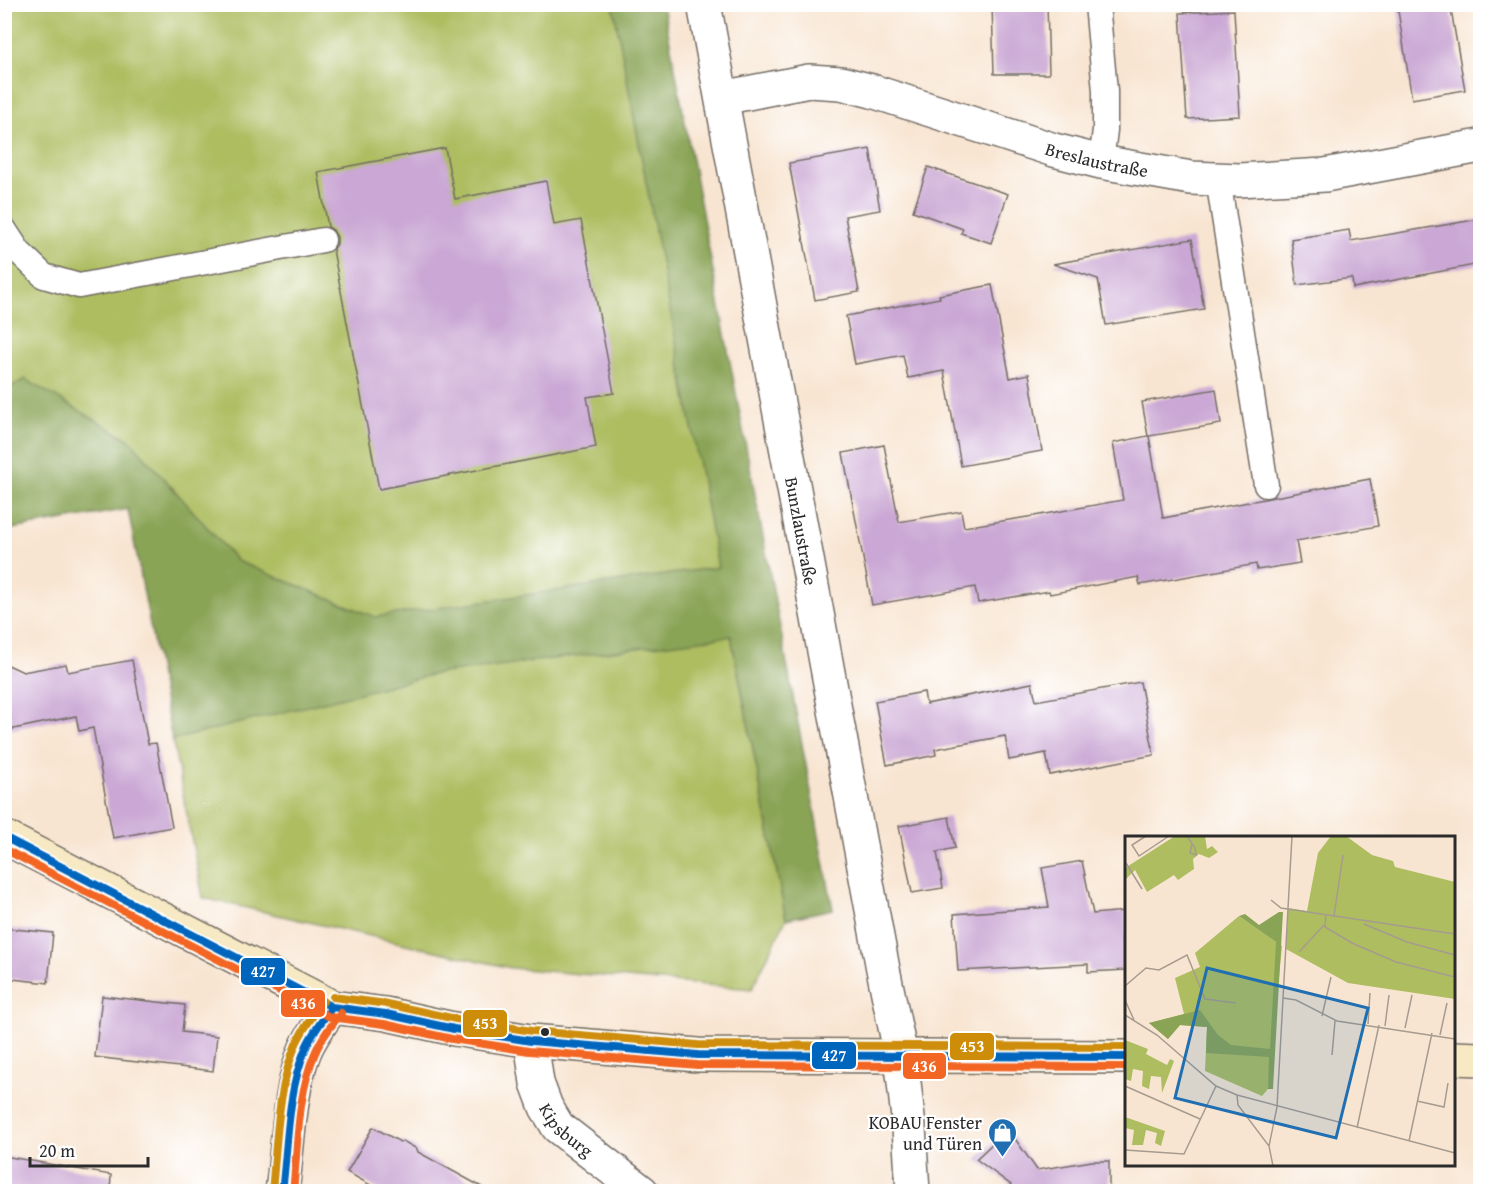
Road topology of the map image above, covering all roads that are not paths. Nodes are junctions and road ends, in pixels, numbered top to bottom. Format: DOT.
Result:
graph roads {
  1 [pos="704,4"];
  2 [pos="1097,4"];
  3 [pos="722,98"];
  4 [pos="1480,146"];
  5 [pos="1101,162"];
  6 [pos="1218,179"];
  7 [pos="4,230"];
  8 [pos="323,240"];
  9 [pos="1266,485"];
  10 [pos="4,837"];
  11 [pos="332,1007"];
  12 [pos="531,1041"];
  13 [pos="901,1056"];
  14 [pos="1125,1057"];
  15 [pos="1455,1058"];
  16 [pos="1480,1059"];
  17 [pos="282,1191"];
  18 [pos="642,1191"];
  19 [pos="913,1191"];
  1 -- 3 [label="street, Bunzlaustraße"];
  2 -- 5 [label="lane"];
  3 -- 5 [label="street, Breslaustraße"];
  3 -- 13 [label="street, Bunzlaustraße"];
  4 -- 6 [label="street, Breslaustraße"];
  5 -- 6 [label="street, Breslaustraße"];
  6 -- 9 [label="lane"];
  7 -- 8 [label="lane"];
  10 -- 11 [label="street"];
  11 -- 12 [label="street"];
  11 -- 17 [label="street"];
  12 -- 13 [label="street"];
  12 -- 18 [label="street, Kipsburg"];
  13 -- 14 [label="street"];
  13 -- 19 [label="street"];
  15 -- 16 [label="street"];
}
